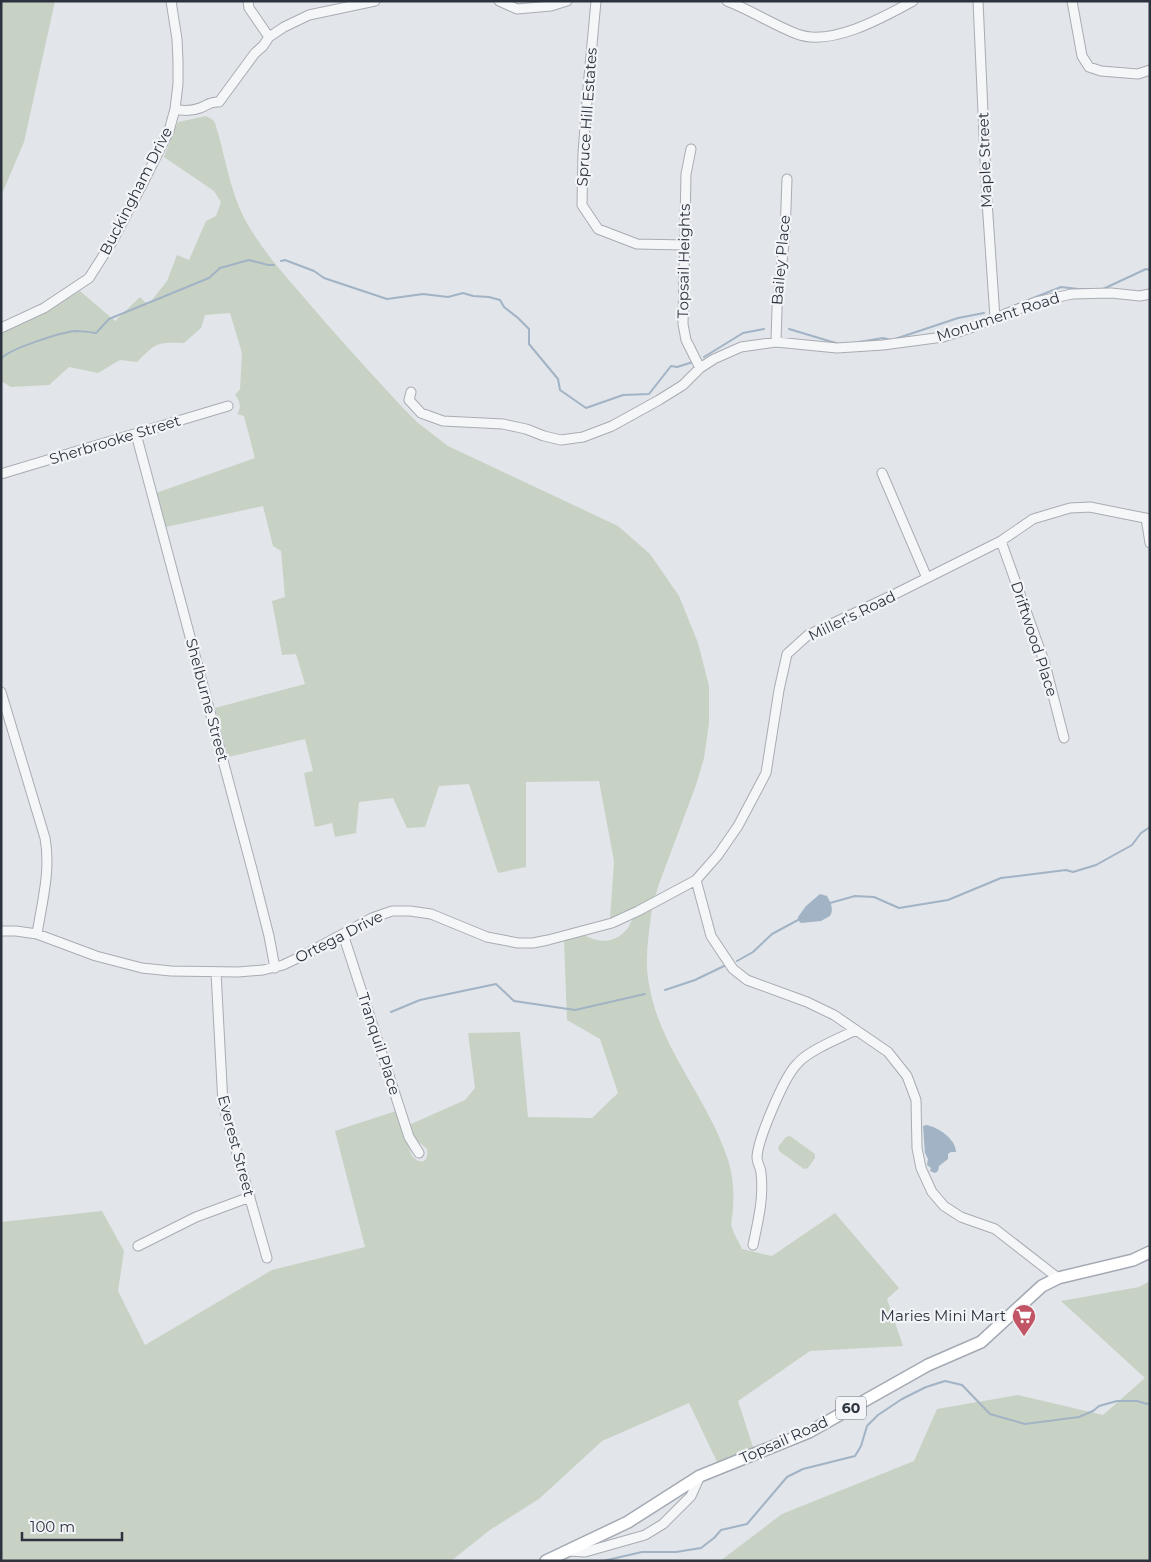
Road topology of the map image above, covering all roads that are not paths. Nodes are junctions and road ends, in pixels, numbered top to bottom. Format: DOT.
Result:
graph roads {
  1 [pos="170,1"];
  2 [pos="248,1"];
  3 [pos="375,1"];
  4 [pos="499,1"];
  5 [pos="567,1"];
  6 [pos="596,1"];
  7 [pos="727,1"];
  8 [pos="913,1"];
  9 [pos="978,1"];
  10 [pos="1072,1"];
  11 [pos="269,37"];
  12 [pos="1150,70"];
  13 [pos="175,109"];
  14 [pos="691,150"];
  15 [pos="787,179"];
  16 [pos="685,244"];
  17 [pos="1150,294"];
  18 [pos="995,318"];
  19 [pos="1,328"];
  20 [pos="776,342"];
  21 [pos="700,368"];
  22 [pos="411,392"];
  23 [pos="228,406"];
  24 [pos="136,434"];
  25 [pos="882,473"];
  26 [pos="1,474"];
  27 [pos="1148,519"];
  28 [pos="1000,541"];
  29 [pos="1150,543"];
  30 [pos="927,578"];
  31 [pos="2,697"];
  32 [pos="1064,738"];
  33 [pos="696,880"];
  34 [pos="1,931"];
  35 [pos="37,934"];
  36 [pos="343,934"];
  37 [pos="275,968"];
  38 [pos="216,972"];
  39 [pos="856,1030"];
  40 [pos="419,1153"];
  41 [pos="250,1197"];
  42 [pos="753,1245"];
  43 [pos="138,1246"];
  44 [pos="1150,1252"];
  45 [pos="267,1258"];
  46 [pos="1058,1278"];
  47 [pos="700,1476"];
  48 [pos="566,1551"];
  49 [pos="546,1561"];
  1 -- 13 [label="street, Buckingham Drive"];
  2 -- 11 [label="street"];
  3 -- 11 [label="street"];
  4 -- 5 [label="street"];
  6 -- 16 [label="street, Spruce Hill Estates"];
  7 -- 8 [label="street"];
  9 -- 18 [label="street, Maple Street"];
  10 -- 12 [label="street"];
  11 -- 13 [label="street"];
  13 -- 19 [label="street, Buckingham Drive"];
  14 -- 16 [label="street, Topsail Heights"];
  15 -- 20 [label="street, Bailey Place"];
  16 -- 21 [label="street, Topsail Heights"];
  17 -- 18 [label="street, Monument Road"];
  18 -- 20 [label="street, Monument Road"];
  20 -- 21 [label="street, Monument Road"];
  21 -- 22 [label="street, Monument Road"];
  23 -- 24 [label="street, Sherbrooke Street"];
  24 -- 26 [label="street, Sherbrooke Street"];
  24 -- 37 [label="street, Shelburne Street"];
  25 -- 30 [label="street"];
  27 -- 28 [label="street, Miller's Road"];
  27 -- 29 [label="street"];
  28 -- 30 [label="street, Miller's Road"];
  28 -- 32 [label="street, Driftwood Place"];
  30 -- 33 [label="street, Miller's Road"];
  31 -- 35 [label="street"];
  33 -- 36 [label="street, Ortega Drive"];
  33 -- 39 [label="street"];
  34 -- 35 [label="street, Ortega Drive"];
  35 -- 38 [label="street, Ortega Drive"];
  36 -- 37 [label="street, Ortega Drive"];
  36 -- 40 [label="street, Tranquil Place"];
  37 -- 38 [label="street, Ortega Drive"];
  38 -- 41 [label="street, Everest Street"];
  39 -- 42 [label="street"];
  39 -- 46 [label="street"];
  41 -- 43 [label="street"];
  41 -- 45 [label="street, Everest Street"];
  44 -- 46 [label="main road, Topsail Road / 60"];
  46 -- 47 [label="main road, Topsail Road / 60"];
  47 -- 48 [label="main road, Topsail Road / 60"];
  47 -- 48 [label="street"];
  48 -- 49 [label="main road, Topsail Road / 60"];
}
